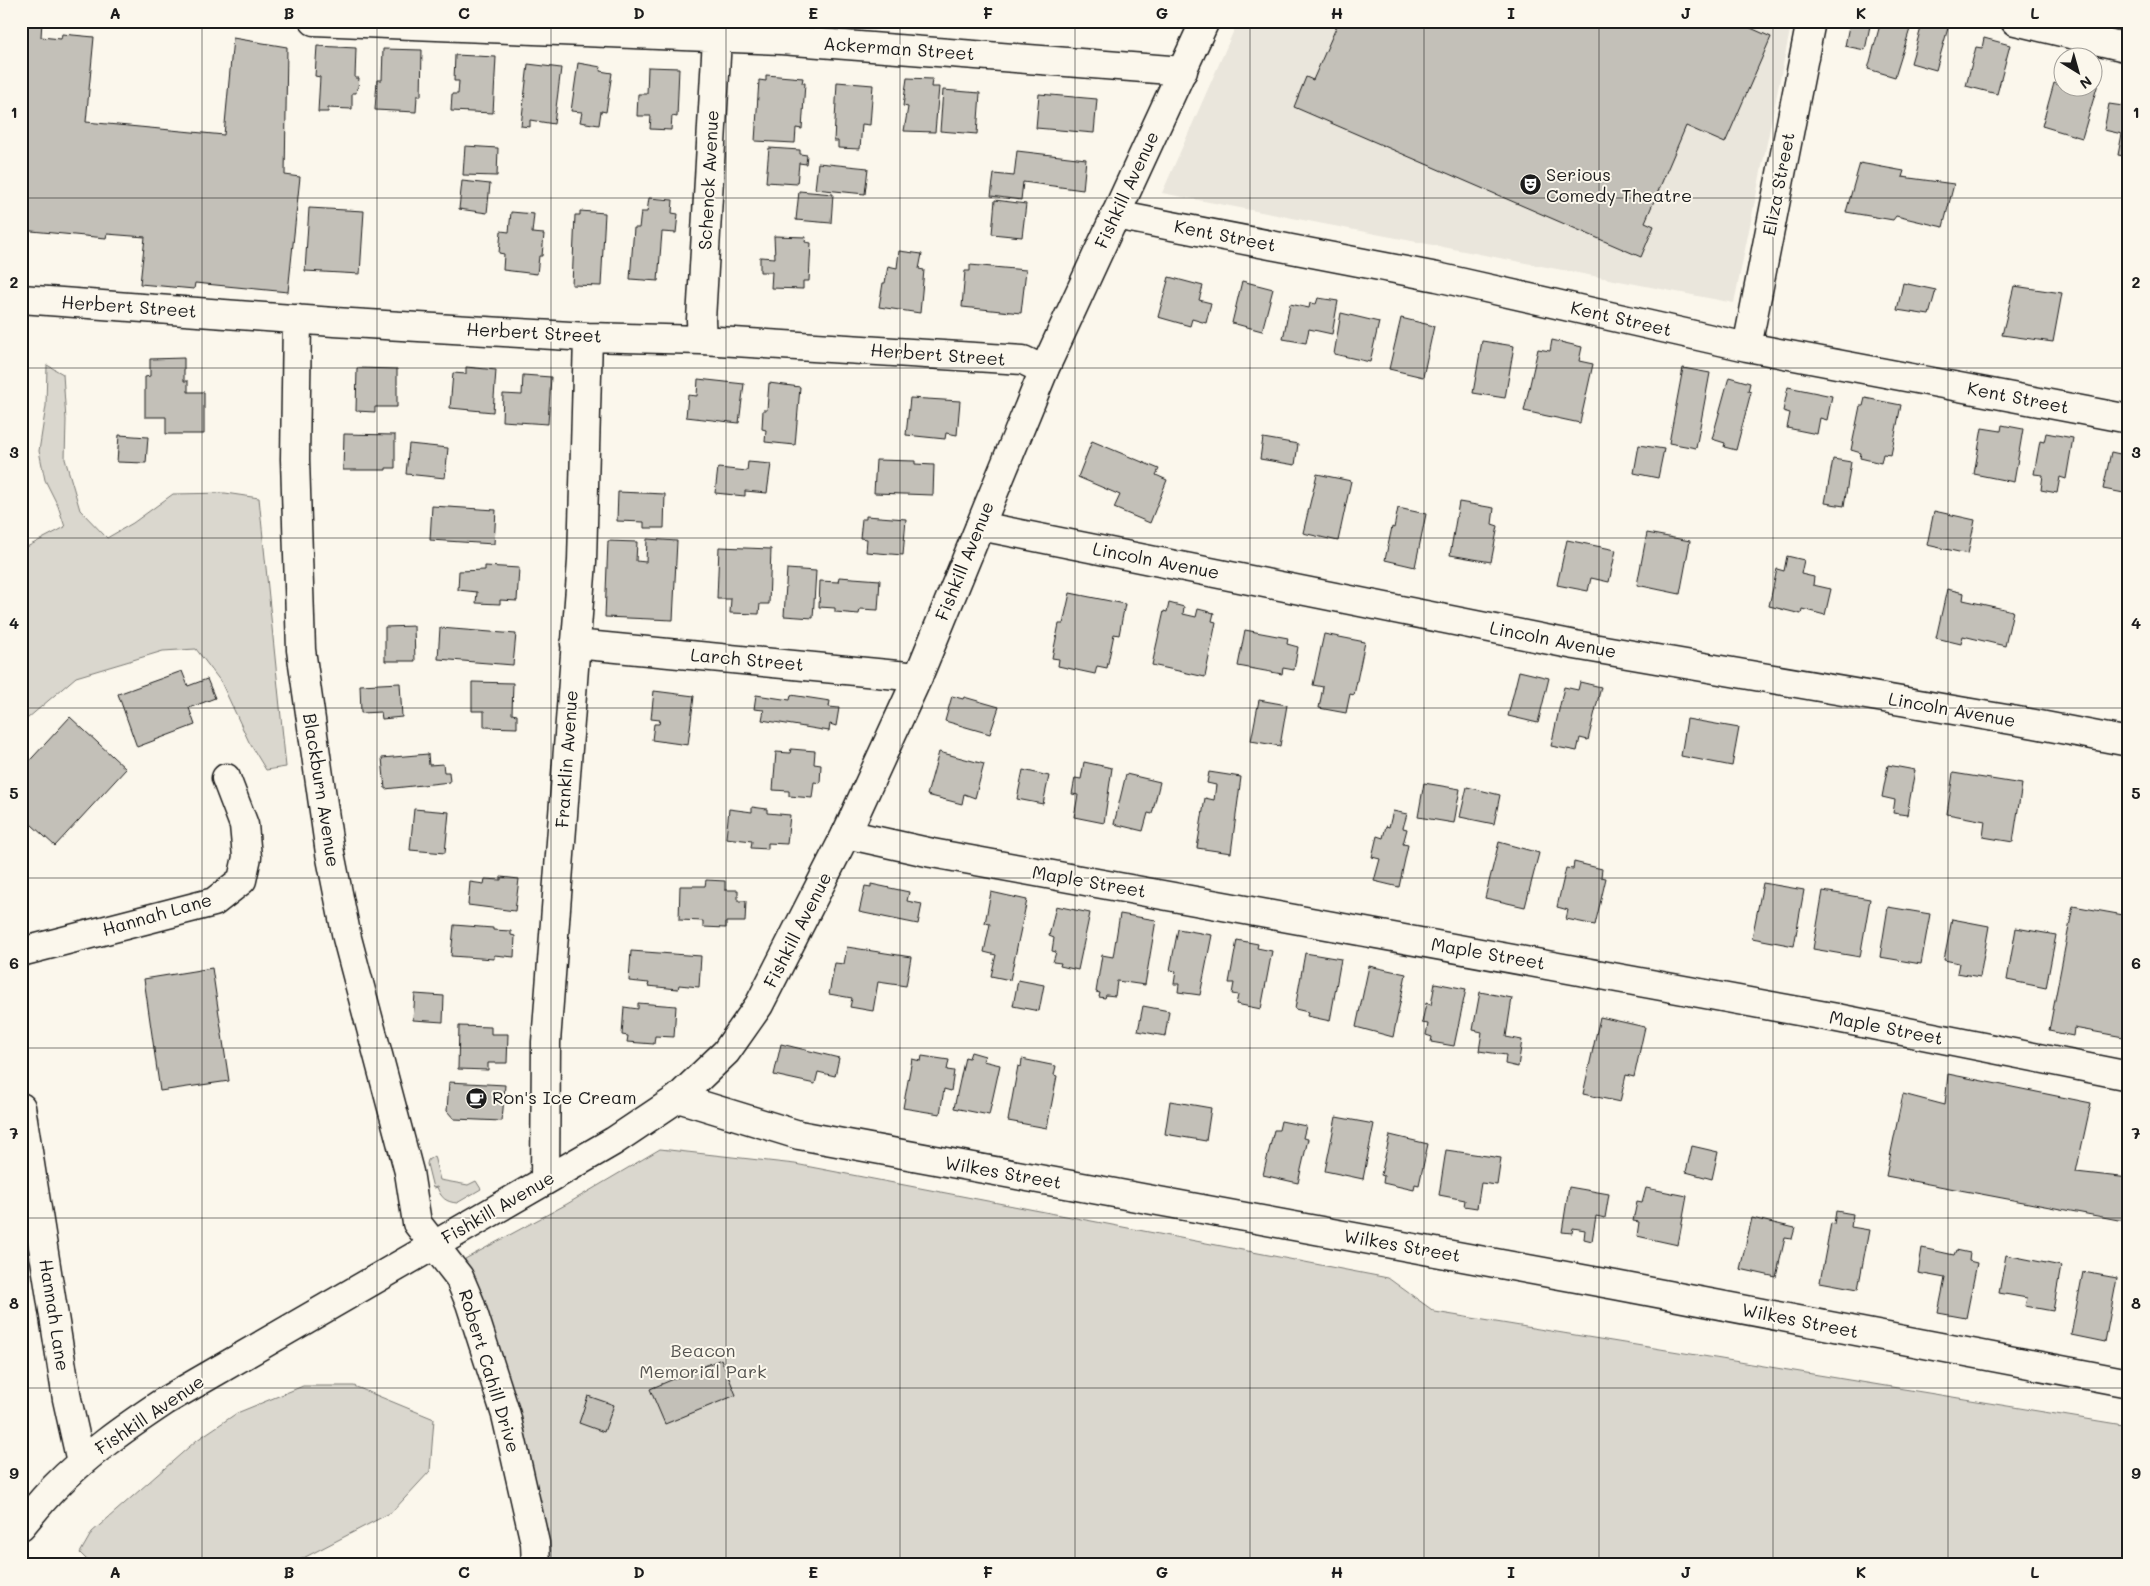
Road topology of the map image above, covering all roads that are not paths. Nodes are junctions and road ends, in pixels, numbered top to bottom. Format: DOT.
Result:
graph roads {
  1 [pos="1206,21"];
  2 [pos="1811,21"];
  3 [pos="2015,21"];
  4 [pos="320,22"];
  5 [pos="718,30"];
  6 [pos="2129,48"];
  7 [pos="1183,71"];
  8 [pos="1115,215"];
  9 [pos="21,299"];
  10 [pos="297,320"];
  11 [pos="588,337"];
  12 [pos="702,340"];
  13 [pos="1747,347"];
  14 [pos="1044,370"];
  15 [pos="2129,419"];
  16 [pos="980,526"];
  17 [pos="575,644"];
  18 [pos="918,677"];
  19 [pos="2129,742"];
  20 [pos="226,778"];
  21 [pos="846,834"];
  22 [pos="21,952"];
  23 [pos="2129,1076"];
  24 [pos="678,1098"];
  25 [pos="21,1107"];
  26 [pos="545,1180"];
  27 [pos="434,1245"];
  28 [pos="2129,1383"];
  29 [pos="81,1462"];
  30 [pos="21,1526"];
  31 [pos="536,1565"];
  1 -- 7 [label="street, Fishkill Avenue"];
  2 -- 13 [label="street, Eliza Street"];
  3 -- 6 [label="street"];
  4 -- 5 [label="street, Ackerman Street"];
  5 -- 7 [label="street, Ackerman Street"];
  5 -- 12 [label="street, Schenck Avenue"];
  7 -- 8 [label="street, Fishkill Avenue"];
  8 -- 13 [label="street, Kent Street"];
  8 -- 14 [label="street, Fishkill Avenue"];
  9 -- 10 [label="street, Herbert Street"];
  10 -- 11 [label="street, Herbert Street"];
  10 -- 27 [label="street, Blackburn Avenue"];
  11 -- 12 [label="street, Herbert Street"];
  11 -- 17 [label="street, Franklin Avenue"];
  12 -- 14 [label="street, Herbert Street"];
  13 -- 15 [label="street, Kent Street"];
  14 -- 16 [label="street, Fishkill Avenue"];
  16 -- 18 [label="street, Fishkill Avenue"];
  16 -- 19 [label="street, Lincoln Avenue"];
  17 -- 18 [label="street, Larch Street"];
  17 -- 26 [label="street, Franklin Avenue"];
  18 -- 21 [label="street, Fishkill Avenue"];
  20 -- 22 [label="street, Hannah Lane"];
  21 -- 23 [label="street, Maple Street"];
  21 -- 24 [label="street, Fishkill Avenue"];
  24 -- 26 [label="street, Fishkill Avenue"];
  24 -- 28 [label="street, Wilkes Street"];
  25 -- 29 [label="street, Hannah Lane"];
  26 -- 27 [label="street, Fishkill Avenue"];
  27 -- 29 [label="street, Fishkill Avenue"];
  27 -- 31 [label="street, Robert Cahill Drive"];
  29 -- 30 [label="street, Fishkill Avenue"];
}
